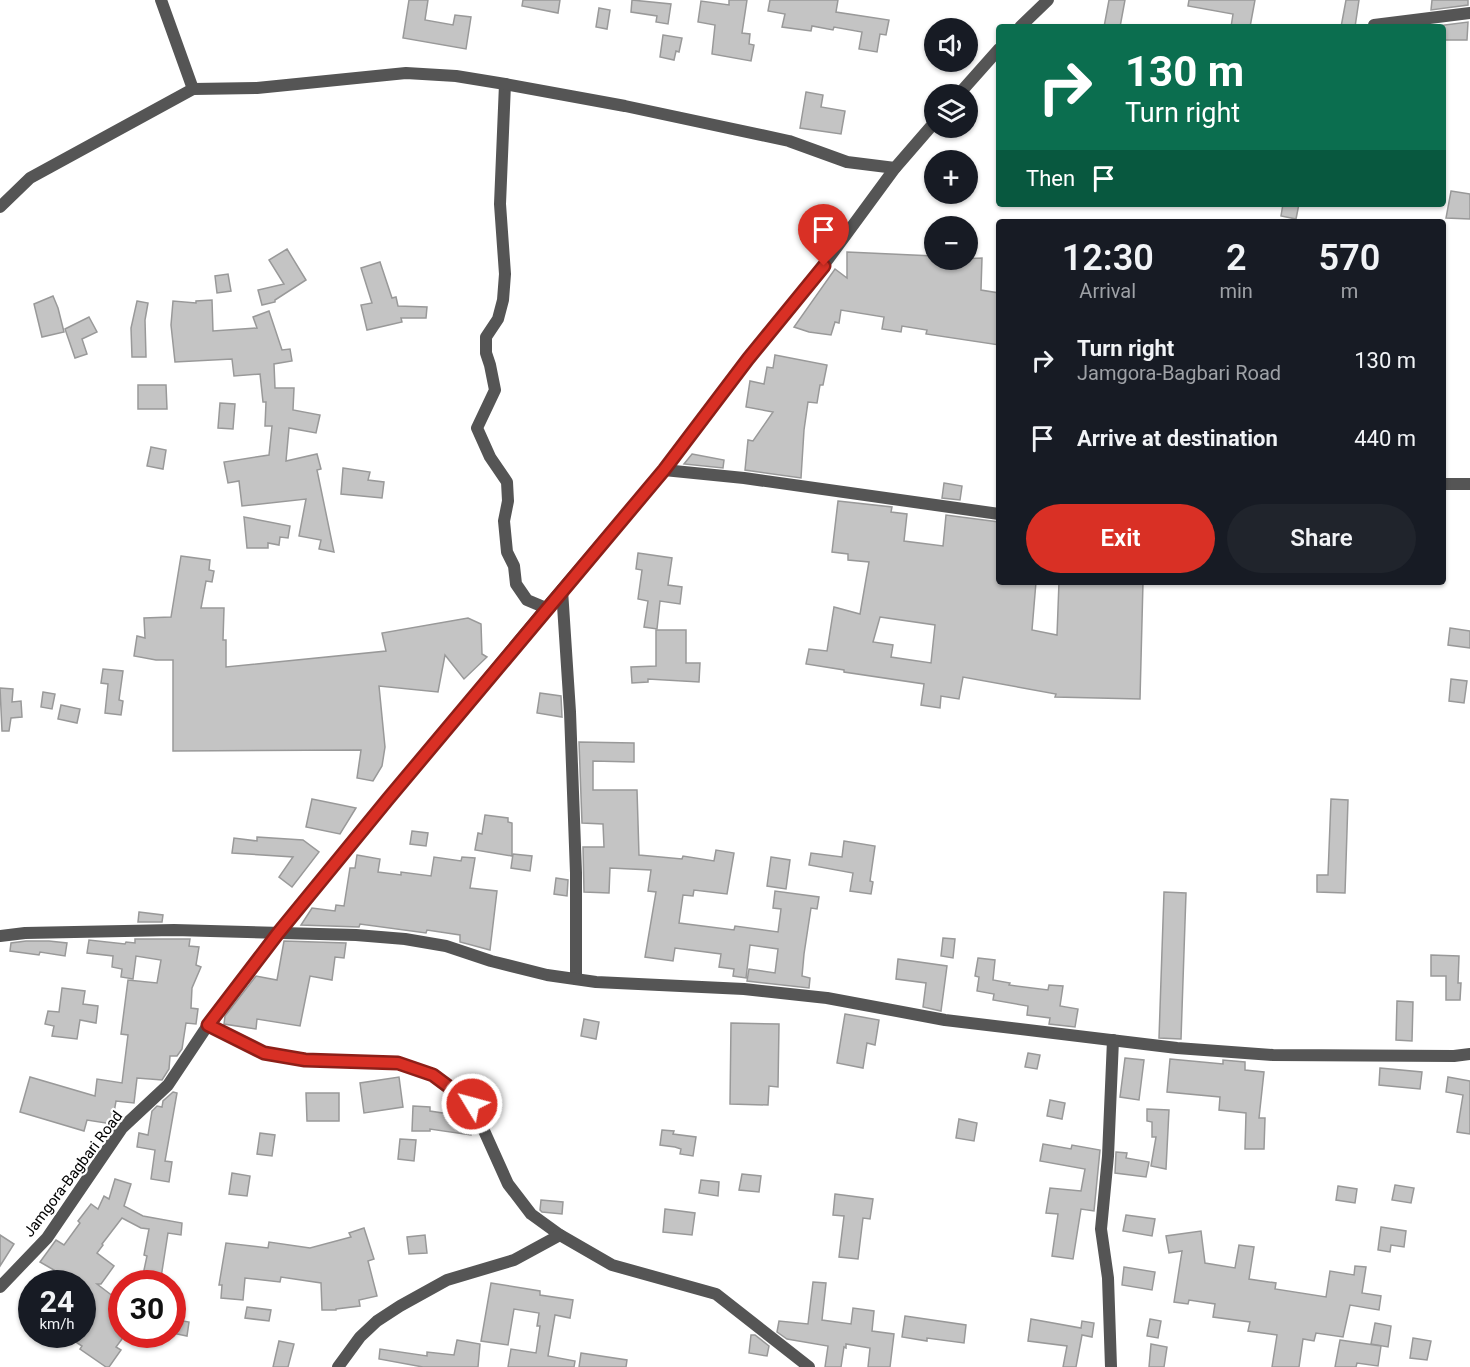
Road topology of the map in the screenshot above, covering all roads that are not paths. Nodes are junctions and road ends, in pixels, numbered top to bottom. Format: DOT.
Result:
graph roads {
  1 [pos="161,0"];
  2 [pos="1048,0"];
  3 [pos="1470,14"];
  4 [pos="1023,24"];
  5 [pos="1383,24"];
  6 [pos="996,52"];
  7 [pos="506,84"];
  8 [pos="968,84"];
  9 [pos="193,89"];
  10 [pos="924,135"];
  11 [pos="895,168"];
  12 [pos="0,207"];
  13 [pos="664,470"];
  14 [pos="1446,484"];
  15 [pos="1470,484"];
  16 [pos="996,514"];
  17 [pos="562,590"];
  18 [pos="546,608"];
  19 [pos="279,932"];
  20 [pos="0,936"];
  21 [pos="576,979"];
  22 [pos="208,1025"];
  23 [pos="1113,1040"];
  24 [pos="1470,1054"];
  25 [pos="560,1235"];
  26 [pos="0,1287"];
  27 [pos="338,1367"];
  28 [pos="809,1367"];
  29 [pos="1111,1367"];
  1 -- 9 [label="street"];
  2 -- 4 [label="street"];
  3 -- 5 [label="street"];
  6 -- 8 [label="street"];
  7 -- 9 [label="street"];
  7 -- 11 [label="street"];
  7 -- 18 [label="street"];
  9 -- 12 [label="street"];
  10 -- 11 [label="street, Jamgora-Bagbari Road"];
  11 -- 13 [label="street, Jamgora-Bagbari Road"];
  13 -- 16 [label="street"];
  13 -- 17 [label="street, Jamgora-Bagbari Road"];
  14 -- 15 [label="street"];
  17 -- 18 [label="street, Jamgora-Bagbari Road"];
  17 -- 21 [label="street"];
  18 -- 19 [label="street, Jamgora-Bagbari Road"];
  19 -- 20 [label="street"];
  19 -- 21 [label="street"];
  19 -- 22 [label="street, Jamgora-Bagbari Road"];
  21 -- 23 [label="street"];
  22 -- 25 [label="street"];
  22 -- 26 [label="street, Jamgora-Bagbari Road"];
  23 -- 24 [label="street"];
  23 -- 29 [label="street"];
  25 -- 27 [label="street"];
  25 -- 28 [label="street"];
}
